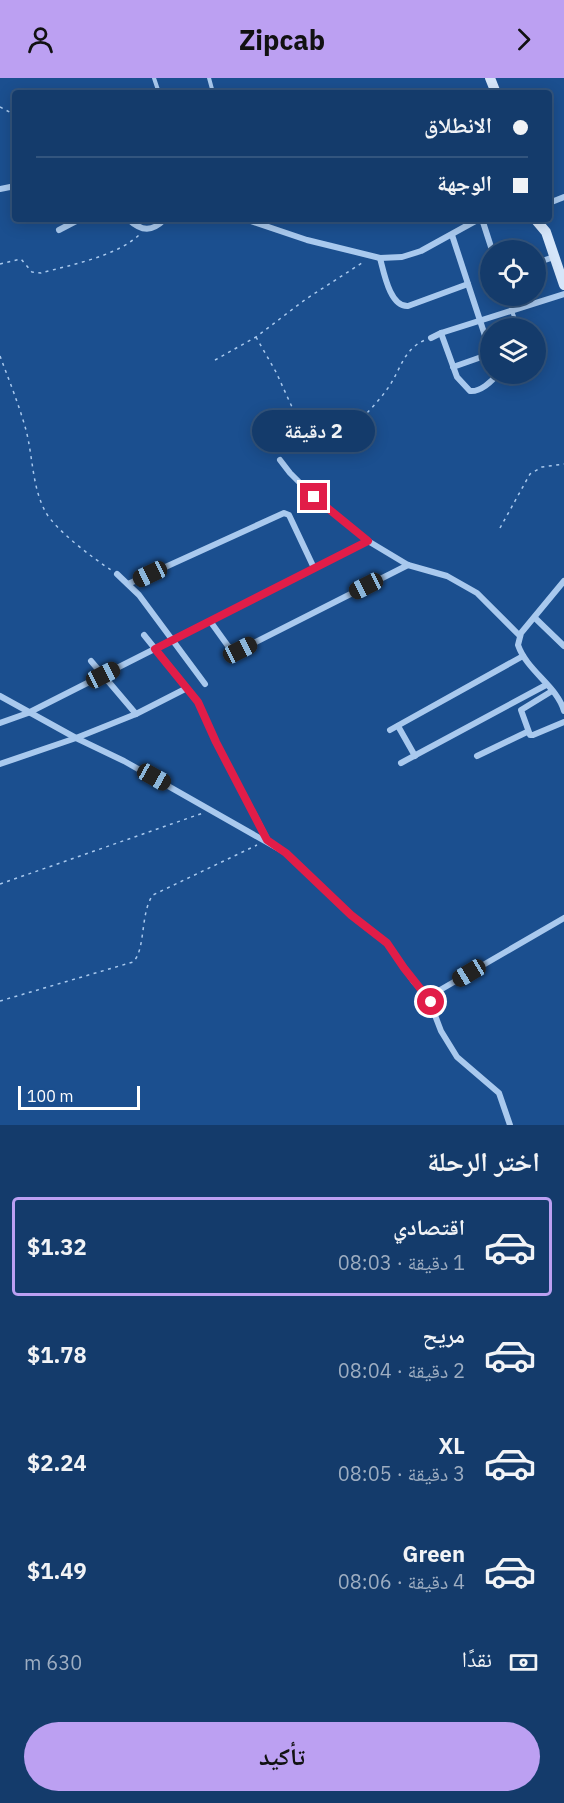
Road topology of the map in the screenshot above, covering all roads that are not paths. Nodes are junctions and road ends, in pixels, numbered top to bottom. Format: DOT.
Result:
graph roads {
  1 [pos="208,78"];
  2 [pos="212,89"];
  3 [pos="74,222"];
  4 [pos="132,222"];
  5 [pos="162,222"];
  6 [pos="254,222"];
  7 [pos="476,222"];
  8 [pos="482,222"];
  9 [pos="538,222"];
  10 [pos="547,222"];
  11 [pos="59,230"];
  12 [pos="546,232"];
  13 [pos="452,235"];
  14 [pos="488,240"];
  15 [pos="554,257"];
  16 [pos="380,258"];
  17 [pos="546,260"];
  18 [pos="468,284"];
  19 [pos="564,285"];
  20 [pos="564,294"];
  21 [pos="511,310"];
  22 [pos="486,318"];
  23 [pos="514,318"];
  24 [pos="480,320"];
  25 [pos="441,333"];
  26 [pos="431,338"];
  27 [pos="480,357"];
  28 [pos="453,367"];
  29 [pos="486,384"];
  30 [pos="280,460"];
  31 [pos="368,541"];
  32 [pos="408,565"];
  33 [pos="314,568"];
  34 [pos="117,574"];
  35 [pos="564,579"];
  36 [pos="128,584"];
  37 [pos="535,618"];
  38 [pos="210,621"];
  39 [pos="144,635"];
  40 [pos="520,636"];
  41 [pos="171,641"];
  42 [pos="564,646"];
  43 [pos="155,649"];
  44 [pos="524,656"];
  45 [pos="91,661"];
  46 [pos="103,675"];
  47 [pos="205,684"];
  48 [pos="546,685"];
  49 [pos="187,688"];
  50 [pos="552,691"];
  51 [pos="0,696"];
  52 [pos="564,711"];
  53 [pos="28,713"];
  54 [pos="136,714"];
  55 [pos="564,722"];
  56 [pos="0,723"];
  57 [pos="398,726"];
  58 [pos="390,730"];
  59 [pos="527,732"];
  60 [pos="76,738"];
  61 [pos="415,756"];
  62 [pos="477,756"];
  63 [pos="0,764"];
  64 [pos="401,764"];
  65 [pos="267,840"];
  66 [pos="564,918"];
  67 [pos="428,997"];
  68 [pos="510,1125"];
  1 -- 2 [label="lane"];
  3 -- 11 [label="street"];
  4 -- 5 [label="street"];
  6 -- 16 [label="street"];
  7 -- 13 [label="street"];
  8 -- 14 [label="street"];
  9 -- 12 [label="street"];
  10 -- 12 [label="street"];
  12 -- 15 [label="street"];
  13 -- 16 [label="street"];
  13 -- 18 [label="street"];
  15 -- 17 [label="street"];
  15 -- 19 [label="street"];
  16 -- 18 [label="street"];
  18 -- 24 [label="street"];
  20 -- 21 [label="street"];
  21 -- 22 [label="street"];
  21 -- 23 [label="lane"];
  24 -- 25 [label="street"];
  25 -- 26 [label="street"];
  25 -- 28 [label="street"];
  27 -- 28 [label="street"];
  28 -- 29 [label="street"];
  30 -- 31 [label="street"];
  31 -- 32 [label="street"];
  31 -- 33 [label="street"];
  32 -- 38 [label="street"];
  32 -- 40 [label="street"];
  33 -- 36 [label="street"];
  33 -- 38 [label="street"];
  34 -- 36 [label="street"];
  35 -- 37 [label="street"];
  36 -- 41 [label="street"];
  37 -- 40 [label="street"];
  37 -- 42 [label="street"];
  38 -- 41 [label="street"];
  39 -- 43 [label="street"];
  40 -- 44 [label="street"];
  41 -- 43 [label="street"];
  41 -- 47 [label="street"];
  43 -- 46 [label="street"];
  43 -- 49 [label="street"];
  44 -- 48 [label="street"];
  44 -- 57 [label="street"];
  45 -- 46 [label="street"];
  46 -- 53 [label="street"];
  46 -- 54 [label="street"];
  48 -- 50 [label="street"];
  48 -- 61 [label="street"];
  49 -- 54 [label="street"];
  49 -- 65 [label="street"];
  50 -- 52 [label="street"];
  50 -- 59 [label="street"];
  51 -- 53 [label="street"];
  53 -- 56 [label="street"];
  53 -- 60 [label="street"];
  54 -- 60 [label="street"];
  55 -- 59 [label="street"];
  57 -- 58 [label="street"];
  57 -- 61 [label="street"];
  59 -- 62 [label="street"];
  60 -- 63 [label="street"];
  60 -- 65 [label="street"];
  61 -- 64 [label="street"];
  65 -- 67 [label="street"];
  66 -- 67 [label="street"];
  67 -- 68 [label="street"];
}
